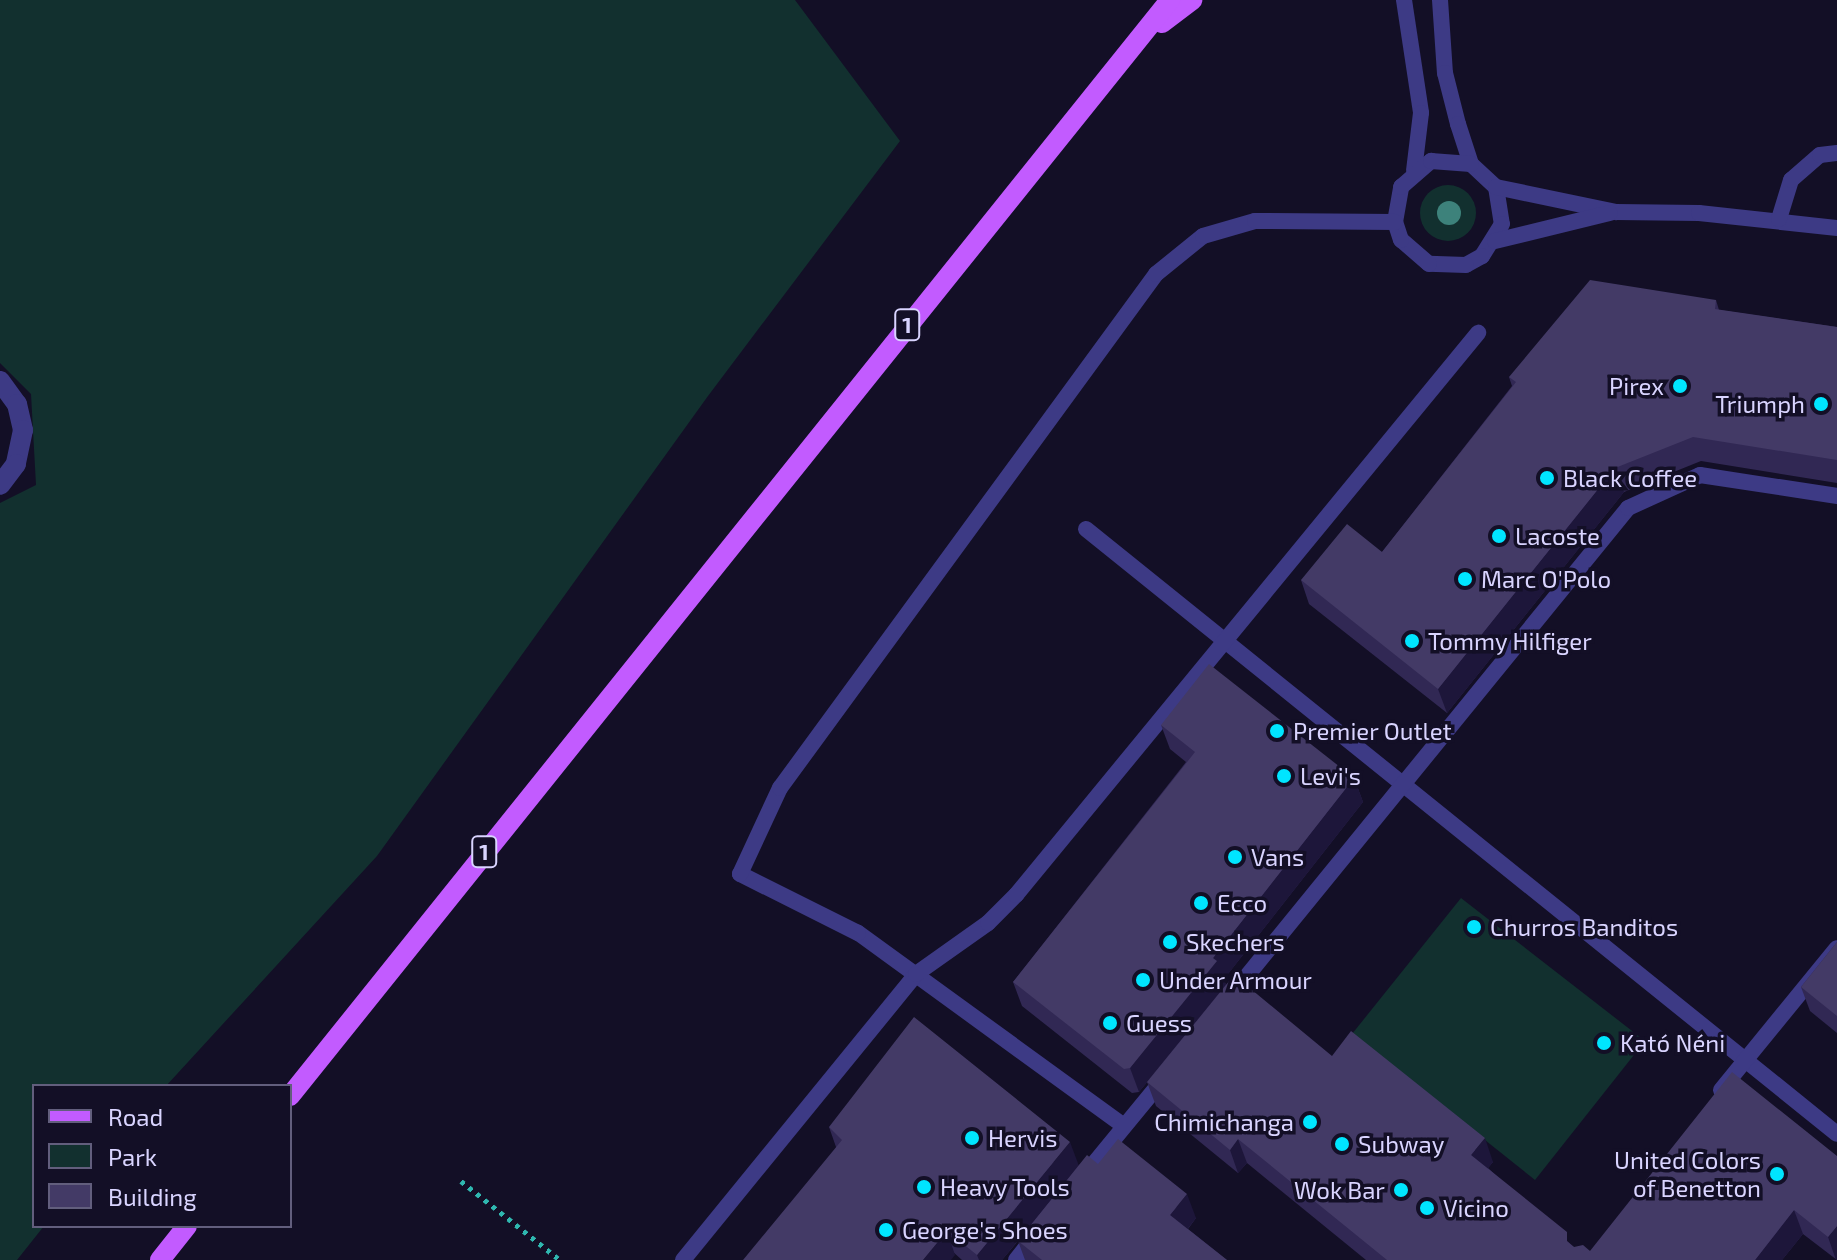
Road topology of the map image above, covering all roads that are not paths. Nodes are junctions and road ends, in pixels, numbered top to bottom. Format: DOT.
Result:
graph roads {
  1 [pos="1170,0"];
  2 [pos="1192,0"];
  3 [pos="1404,0"];
  4 [pos="1440,0"];
  5 [pos="1136,43"];
  6 [pos="1837,153"];
  7 [pos="1471,164"];
  8 [pos="1414,171"];
  9 [pos="1496,187"];
  10 [pos="1616,212"];
  11 [pos="1779,219"];
  12 [pos="1395,222"];
  13 [pos="1837,228"];
  14 [pos="1495,241"];
  15 [pos="1478,333"];
  16 [pos="0,381"];
  17 [pos="0,485"];
  18 [pos="1837,496"];
  19 [pos="1086,529"];
  20 [pos="1224,641"];
  21 [pos="1402,785"];
  22 [pos="1837,948"];
  23 [pos="916,974"];
  24 [pos="1213,1018"];
  25 [pos="1746,1061"];
  26 [pos="1173,1066"];
  27 [pos="292,1094"];
  28 [pos="1706,1110"];
  29 [pos="1124,1126"];
  30 [pos="1837,1134"];
  31 [pos="1075,1187"];
  32 [pos="1045,1224"];
  33 [pos="185,1228"];
  34 [pos="160,1260"];
  35 [pos="683,1260"];
  36 [pos="1016,1260"];
  1 -- 5 [label="main road, 1"];
  2 -- 5 [label="main road, 1"];
  3 -- 8 [label="lane"];
  4 -- 7 [label="lane"];
  5 -- 27 [label="main road, 1"];
  6 -- 11 [label="lane"];
  7 -- 8 [label="lane"];
  7 -- 9 [label="lane"];
  8 -- 12 [label="lane"];
  9 -- 10 [label="lane"];
  9 -- 14 [label="lane"];
  10 -- 11 [label="lane"];
  10 -- 14 [label="lane"];
  11 -- 13 [label="lane"];
  12 -- 14 [label="lane"];
  12 -- 23 [label="lane"];
  15 -- 20 [label="lane"];
  16 -- 17 [label="street"];
  18 -- 21 [label="lane"];
  19 -- 20 [label="lane"];
  20 -- 21 [label="lane"];
  20 -- 23 [label="lane"];
  21 -- 24 [label="lane"];
  21 -- 25 [label="lane"];
  22 -- 25 [label="lane"];
  23 -- 29 [label="lane"];
  23 -- 35 [label="lane"];
  25 -- 28 [label="lane"];
  25 -- 30 [label="lane"];
  26 -- 29 [label="lane"];
  29 -- 31 [label="lane"];
  32 -- 36 [label="lane"];
  33 -- 34 [label="main road"];
}
